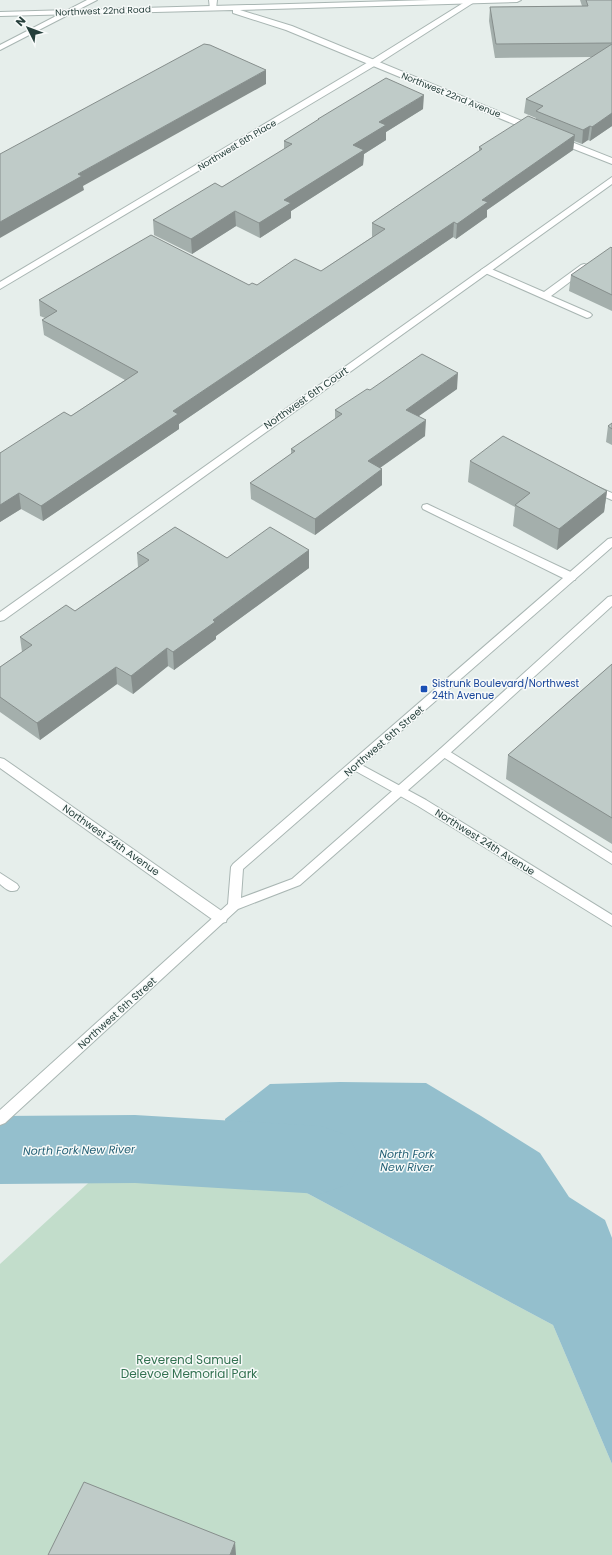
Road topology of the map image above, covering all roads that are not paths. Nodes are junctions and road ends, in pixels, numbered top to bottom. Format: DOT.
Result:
graph roads {
  1 [pos="93,0"];
  2 [pos="517,0"];
  3 [pos="472,1"];
  4 [pos="213,3"];
  5 [pos="278,7"];
  6 [pos="228,8"];
  7 [pos="69,12"];
  8 [pos="0,14"];
  9 [pos="289,28"];
  10 [pos="0,48"];
  11 [pos="373,63"];
  12 [pos="540,132"];
  13 [pos="554,137"];
  14 [pos="612,161"];
  15 [pos="612,180"];
  16 [pos="588,264"];
  17 [pos="486,270"];
  18 [pos="0,286"];
  19 [pos="545,296"];
  20 [pos="587,315"];
  21 [pos="579,481"];
  22 [pos="612,497"];
  23 [pos="427,507"];
  24 [pos="612,541"];
  25 [pos="571,577"];
  26 [pos="612,600"];
  27 [pos="0,617"];
  28 [pos="444,752"];
  29 [pos="0,762"];
  30 [pos="356,766"];
  31 [pos="400,792"];
  32 [pos="612,859"];
  33 [pos="0,878"];
  34 [pos="13,887"];
  35 [pos="234,906"];
  36 [pos="221,918"];
  37 [pos="612,921"];
  38 [pos="0,1119"];
  1 -- 7 [label="street"];
  2 -- 3 [label="street, Northwest 22nd Road"];
  3 -- 5 [label="street, Northwest 22nd Road"];
  3 -- 11 [label="street, Northwest 6th Place"];
  4 -- 6 [label="street, Northwest 22nd Road"];
  4 -- 7 [label="street, Northwest 22nd Road"];
  5 -- 6 [label="street, Northwest 22nd Road"];
  5 -- 9 [label="street"];
  6 -- 9 [label="street, Northwest 22nd Avenue"];
  7 -- 8 [label="street, Northwest 22nd Road"];
  7 -- 10 [label="street"];
  9 -- 11 [label="street, Northwest 22nd Avenue"];
  11 -- 12 [label="street, Northwest 22nd Avenue"];
  11 -- 18 [label="street, Northwest 6th Place"];
  13 -- 14 [label="street"];
  15 -- 17 [label="street, Northwest 6th Court"];
  16 -- 19 [label="street"];
  17 -- 19 [label="street"];
  17 -- 27 [label="street, Northwest 6th Court"];
  19 -- 20 [label="street"];
  21 -- 22 [label="street"];
  23 -- 25 [label="street"];
  24 -- 25 [label="street, Northwest 6th Street"];
  25 -- 30 [label="street, Northwest 6th Street"];
  26 -- 28 [label="street, Northwest 6th Street"];
  28 -- 31 [label="street, Northwest 6th Street"];
  28 -- 32 [label="street"];
  29 -- 36 [label="street, Northwest 24th Avenue"];
  30 -- 31 [label="street, Northwest 24th Avenue"];
  30 -- 35 [label="street, Northwest 6th Street"];
  31 -- 35 [label="street, Northwest 6th Street"];
  31 -- 37 [label="street, Northwest 24th Avenue"];
  33 -- 34 [label="street"];
  35 -- 36 [label="street, Northwest 6th Street"];
  36 -- 38 [label="street, Northwest 6th Street"];
}
